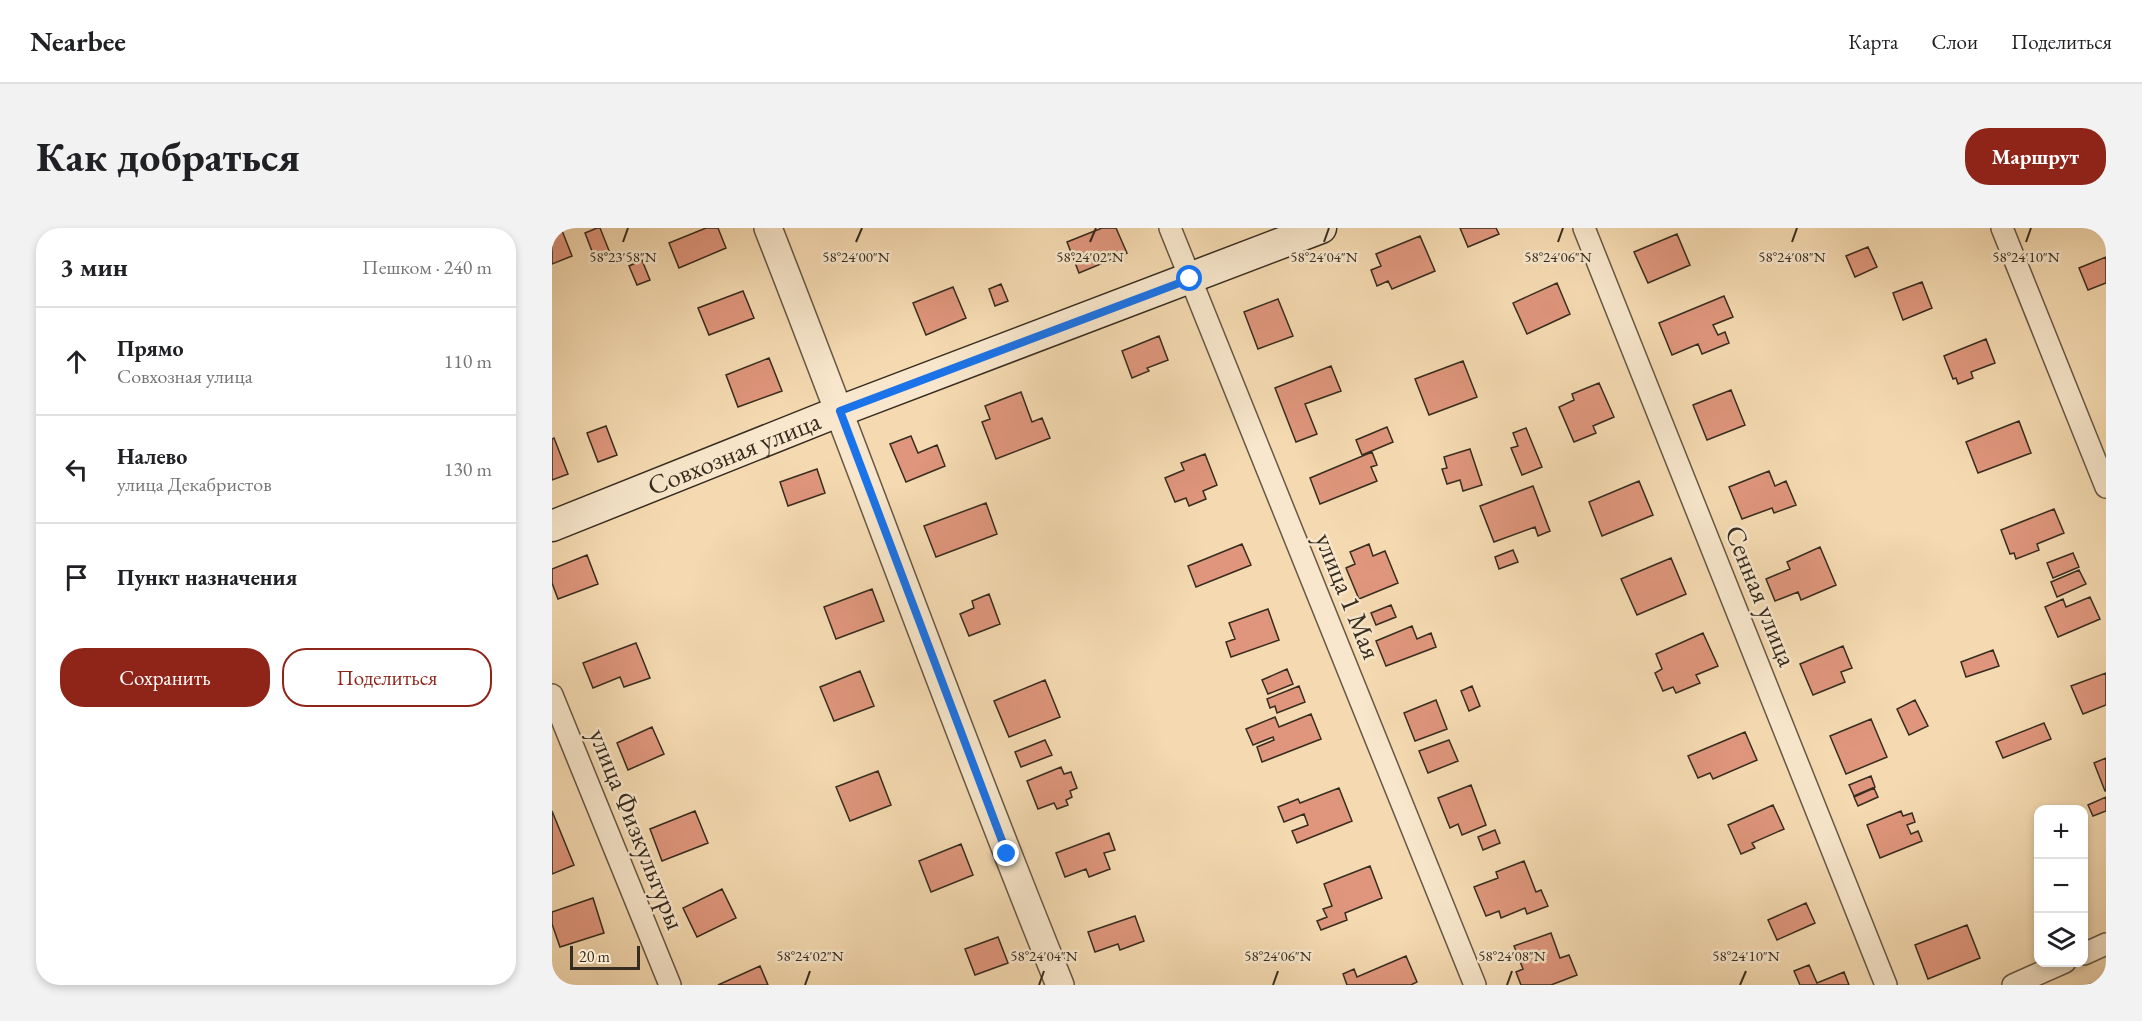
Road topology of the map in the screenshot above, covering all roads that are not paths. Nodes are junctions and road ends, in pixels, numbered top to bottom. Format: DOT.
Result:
graph roads {
  1 [pos="768,228"];
  2 [pos="1170,228"];
  3 [pos="1321,228"];
  4 [pos="1584,228"];
  5 [pos="2002,228"];
  6 [pos="1190,279"];
  7 [pos="840,411"];
  8 [pos="2106,487"];
  9 [pos="552,526"];
  10 [pos="552,695"];
  11 [pos="2106,944"];
  12 [pos="2088,952"];
  13 [pos="2056,967"];
  14 [pos="670,985"];
  15 [pos="1060,985"];
  16 [pos="1475,985"];
  17 [pos="1886,985"];
  18 [pos="2013,985"];
  1 -- 7 [label="street"];
  2 -- 6 [label="street, улица 1 Мая"];
  3 -- 6 [label="main road, Совхозная улица"];
  4 -- 17 [label="street, Сенная улица"];
  5 -- 8 [label="street"];
  6 -- 7 [label="main road, Совхозная улица"];
  6 -- 16 [label="street, улица 1 Мая"];
  7 -- 9 [label="main road, Совхозная улица"];
  7 -- 15 [label="street"];
  10 -- 14 [label="street, улица Физкультуры"];
  11 -- 12 [label="street"];
  13 -- 18 [label="street"];
}
